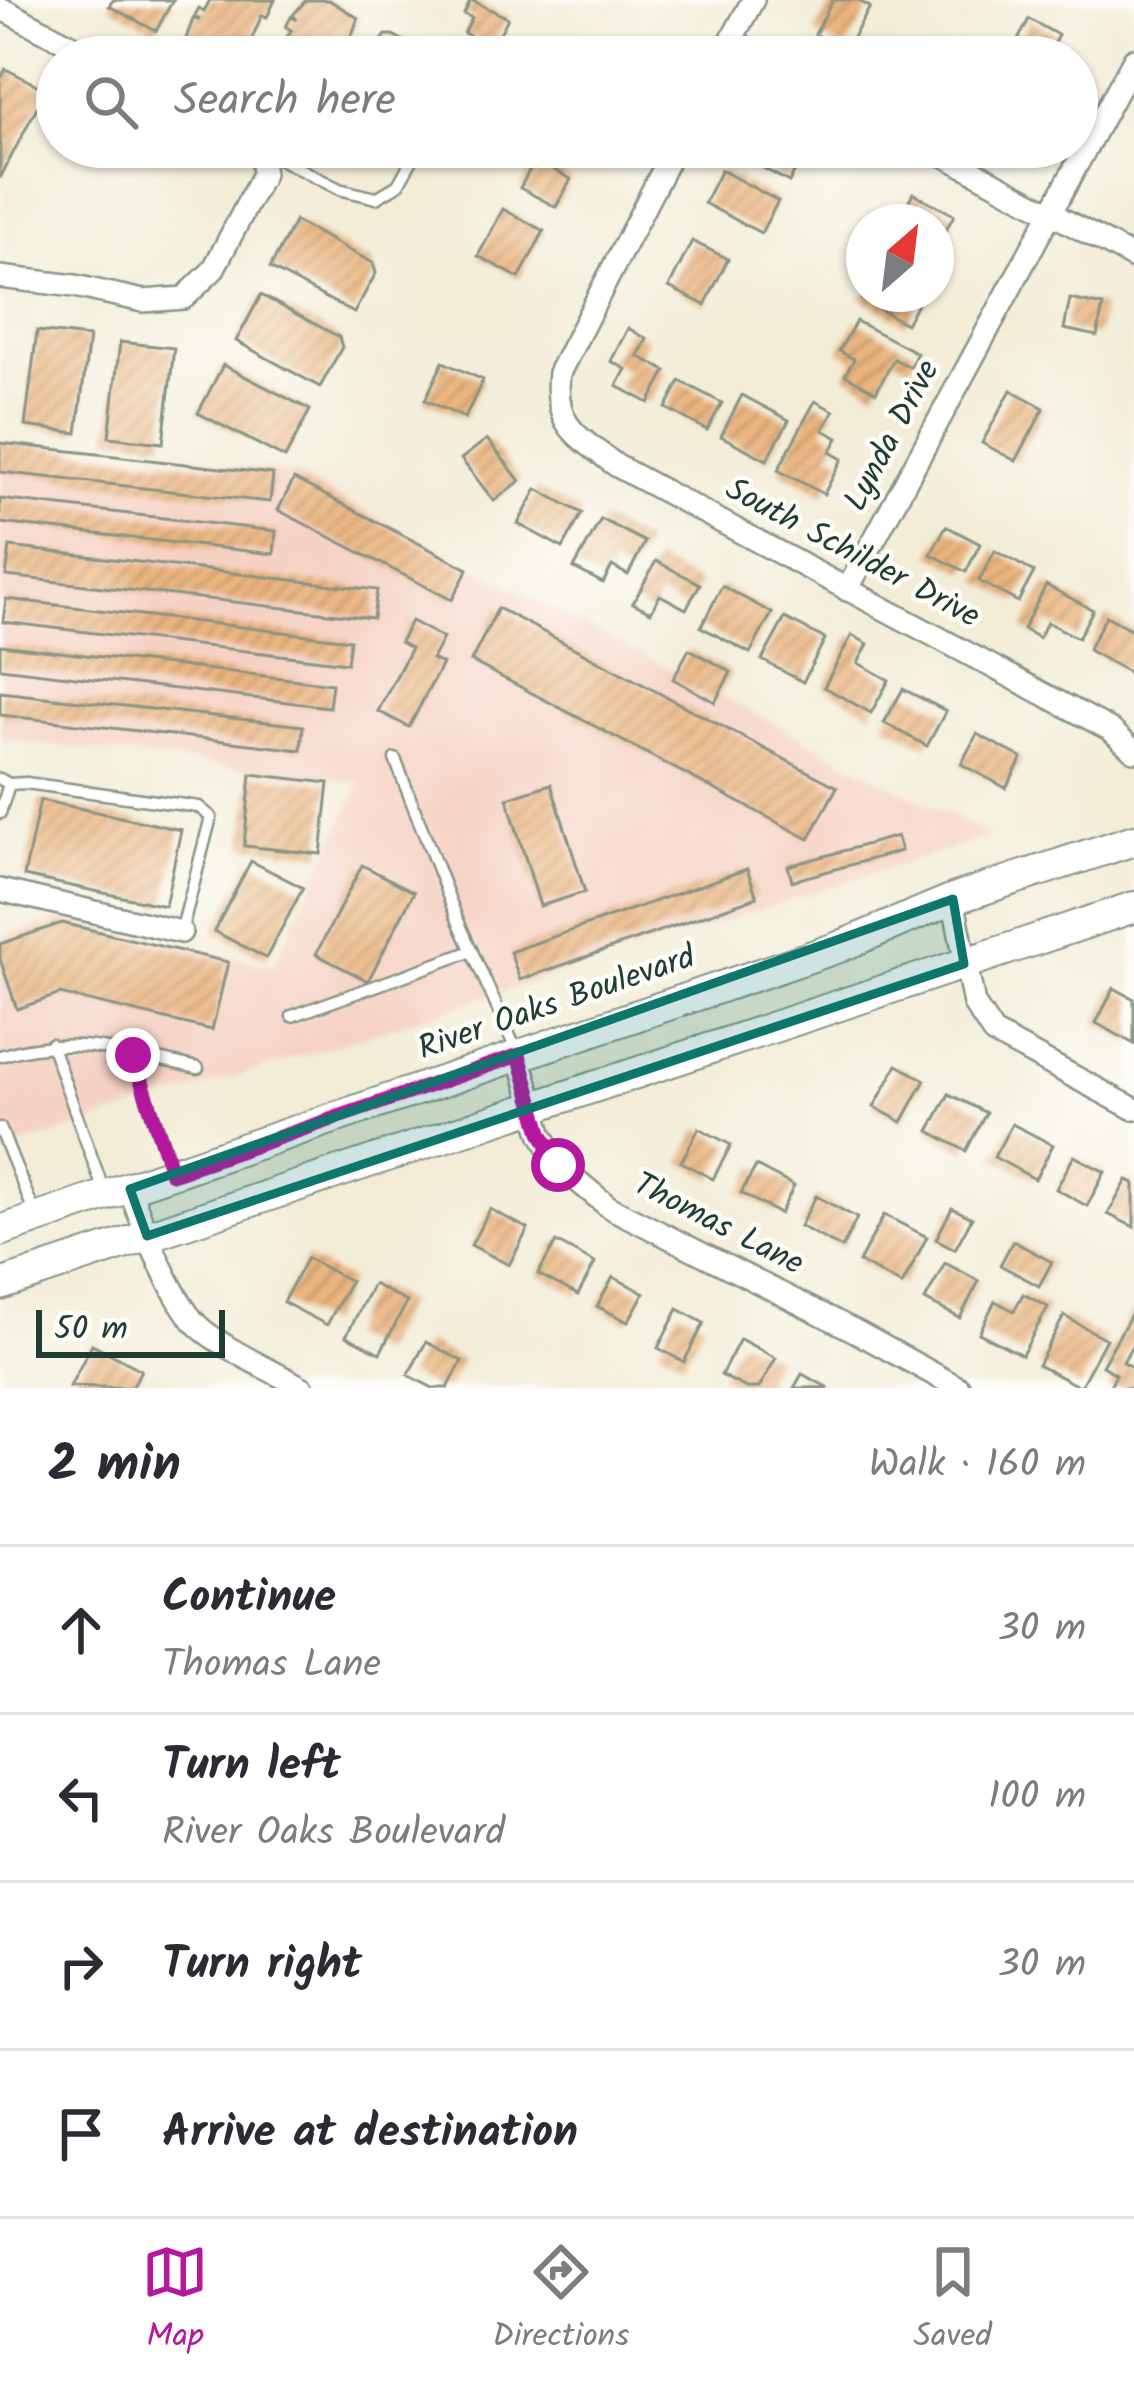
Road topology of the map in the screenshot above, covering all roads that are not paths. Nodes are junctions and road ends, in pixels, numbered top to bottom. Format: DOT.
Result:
graph roads {
  1 [pos="753,0"];
  2 [pos="0,8"];
  3 [pos="54,36"];
  4 [pos="734,36"];
  5 [pos="1134,59"];
  6 [pos="1098,126"];
  7 [pos="263,168"];
  8 [pos="298,168"];
  9 [pos="407,168"];
  10 [pos="664,168"];
  11 [pos="968,168"];
  12 [pos="1075,168"];
  13 [pos="1051,213"];
  14 [pos="1134,258"];
  15 [pos="0,277"];
  16 [pos="848,590"];
  17 [pos="1134,751"];
  18 [pos="395,759"];
  19 [pos="4,782"];
  20 [pos="0,813"];
  21 [pos="1134,840"];
  22 [pos="0,890"];
  23 [pos="953,899"];
  24 [pos="1134,907"];
  25 [pos="181,932"];
  26 [pos="472,951"];
  27 [pos="964,964"];
  28 [pos="292,1016"];
  29 [pos="51,1044"];
  30 [pos="133,1055"];
  31 [pos="519,1055"];
  32 [pos="0,1056"];
  33 [pos="198,1068"];
  34 [pos="534,1107"];
  35 [pos="1134,1109"];
  36 [pos="1,1135"];
  37 [pos="172,1174"];
  38 [pos="118,1193"];
  39 [pos="37,1220"];
  40 [pos="0,1232"];
  41 [pos="148,1236"];
  42 [pos="0,1285"];
  43 [pos="303,1388"];
  44 [pos="959,1388"];
  1 -- 4 [label="street"];
  2 -- 3 [label="street"];
  5 -- 6 [label="street, Lynda Drive"];
  7 -- 15 [label="street"];
  8 -- 9 [label="lane"];
  10 -- 16 [label="street, South Schilder Drive"];
  11 -- 13 [label="street"];
  12 -- 13 [label="street, Lynda Drive"];
  13 -- 14 [label="street"];
  13 -- 16 [label="street, Lynda Drive"];
  16 -- 17 [label="street, South Schilder Drive"];
  18 -- 26 [label="lane"];
  19 -- 20 [label="lane"];
  19 -- 25 [label="lane"];
  21 -- 23 [label="main road, River Oaks Boulevard"];
  22 -- 25 [label="street"];
  23 -- 27 [label="street"];
  23 -- 31 [label="main road, River Oaks Boulevard"];
  24 -- 27 [label="main road"];
  26 -- 28 [label="lane"];
  26 -- 31 [label="lane"];
  27 -- 34 [label="main road"];
  27 -- 35 [label="street"];
  29 -- 30 [label="lane"];
  29 -- 32 [label="lane"];
  29 -- 38 [label="lane"];
  30 -- 33 [label="lane"];
  30 -- 37 [label="lane"];
  31 -- 34 [label="street, Thomas Lane"];
  31 -- 37 [label="main road, River Oaks Boulevard"];
  34 -- 41 [label="main road"];
  34 -- 44 [label="street, Thomas Lane"];
  36 -- 39 [label="lane"];
  37 -- 38 [label="main road, River Oaks Boulevard"];
  38 -- 39 [label="main road, River Oaks Boulevard"];
  38 -- 41 [label="street"];
  39 -- 40 [label="main road, River Oaks Boulevard"];
  41 -- 42 [label="main road"];
  41 -- 43 [label="street"];
}
